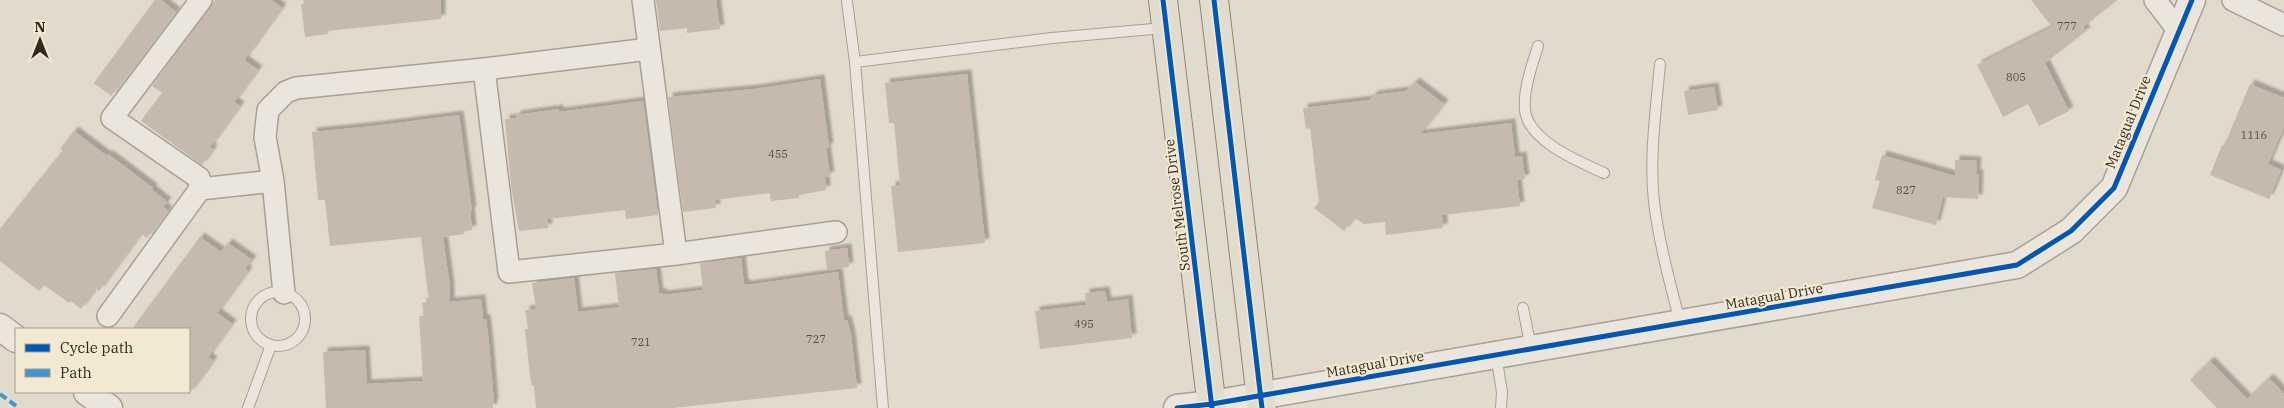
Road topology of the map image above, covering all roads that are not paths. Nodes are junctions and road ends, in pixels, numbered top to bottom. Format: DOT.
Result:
graph roads {
  1 [pos="201,0"];
  2 [pos="643,0"];
  3 [pos="1163,0"];
  4 [pos="1214,0"];
  5 [pos="2155,0"];
  6 [pos="2192,0"];
  7 [pos="2233,0"];
  8 [pos="847,2"];
  9 [pos="2284,25"];
  10 [pos="1167,28"];
  11 [pos="2178,30"];
  12 [pos="1538,46"];
  13 [pos="649,48"];
  14 [pos="854,62"];
  15 [pos="1660,64"];
  16 [pos="484,70"];
  17 [pos="1604,173"];
  18 [pos="273,181"];
  19 [pos="200,189"];
  20 [pos="836,232"];
  21 [pos="676,254"];
  22 [pos="284,293"];
  23 [pos="1523,308"];
  24 [pos="108,316"];
  25 [pos="1680,323"];
  26 [pos="0,327"];
  27 [pos="15,338"];
  28 [pos="271,345"];
  29 [pos="1531,349"];
  30 [pos="1496,355"];
  31 [pos="1261,402"];
  32 [pos="1212,406"];
  33 [pos="248,408"];
  34 [pos="883,408"];
  35 [pos="1177,408"];
  36 [pos="1501,408"];
  1 -- 19 [label="street"];
  2 -- 13 [label="street"];
  3 -- 10 [label="main road, South Melrose Drive"];
  4 -- 31 [label="main road"];
  5 -- 11 [label="street"];
  6 -- 11 [label="street, Matagual Drive"];
  7 -- 9 [label="street"];
  8 -- 14 [label="lane"];
  10 -- 14 [label="lane"];
  10 -- 32 [label="main road, South Melrose Drive"];
  11 -- 25 [label="street, Matagual Drive"];
  12 -- 17 [label="lane"];
  13 -- 16 [label="street"];
  13 -- 21 [label="street"];
  14 -- 34 [label="lane"];
  15 -- 25 [label="lane"];
  16 -- 18 [label="street"];
  16 -- 21 [label="street"];
  18 -- 19 [label="street"];
  18 -- 22 [label="street"];
  19 -- 24 [label="street"];
  20 -- 21 [label="street"];
  22 -- 28 [label="lane"];
  22 -- 28 [label="lane"];
  23 -- 29 [label="lane"];
  25 -- 29 [label="street, Matagual Drive"];
  26 -- 27 [label="street"];
  28 -- 33 [label="lane"];
  29 -- 30 [label="street, Matagual Drive"];
  30 -- 31 [label="street, Matagual Drive"];
  30 -- 36 [label="lane"];
  31 -- 32 [label="street, Matagual Drive"];
  32 -- 35 [label="street, Matagual Drive"];
}
